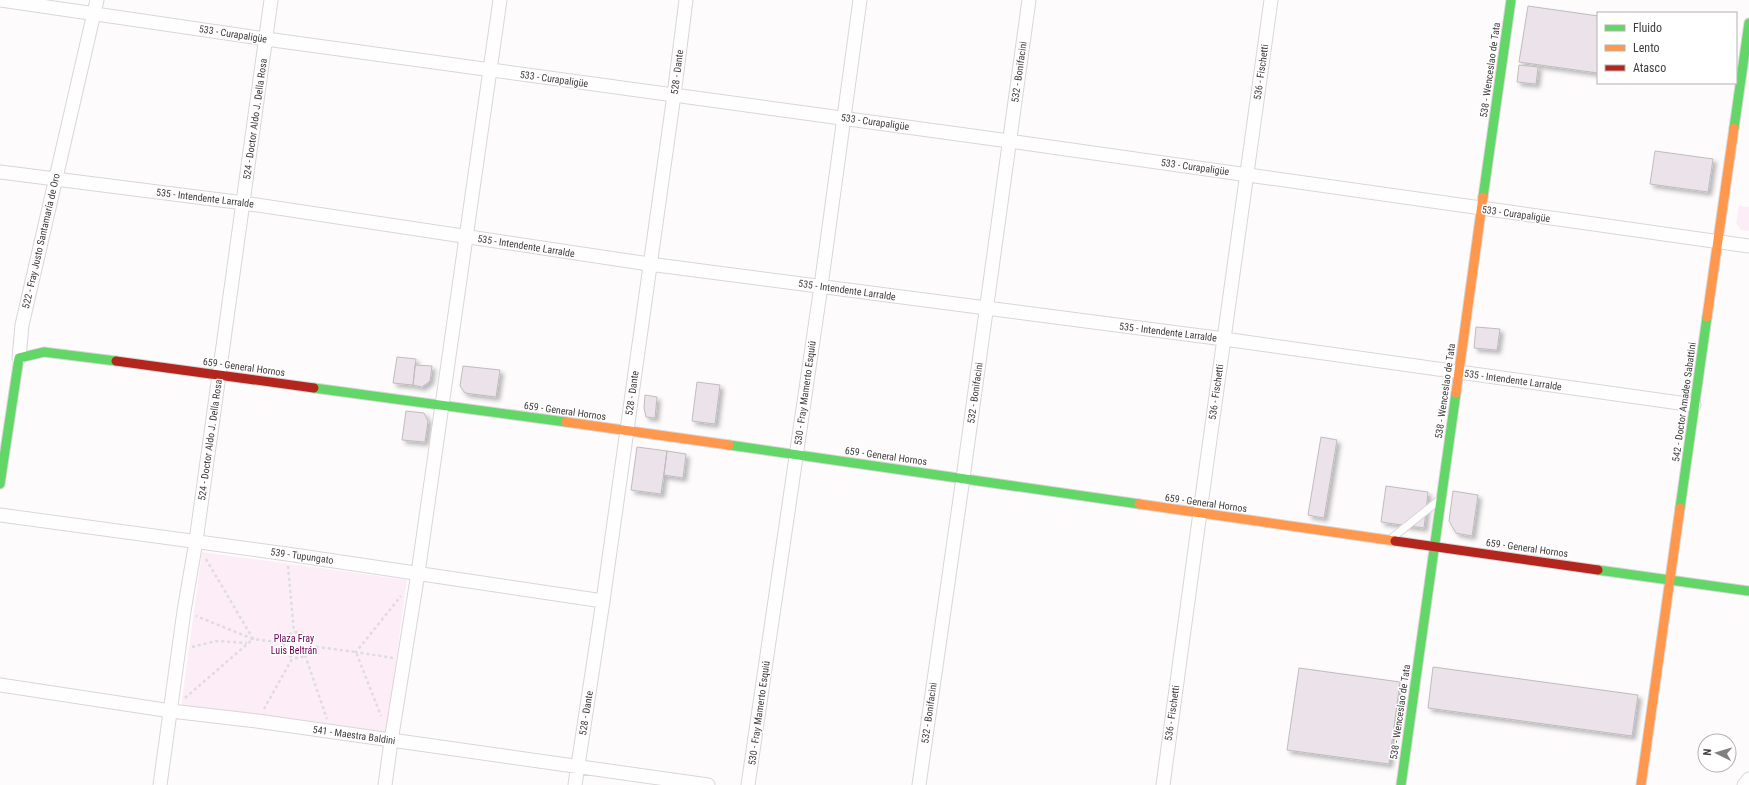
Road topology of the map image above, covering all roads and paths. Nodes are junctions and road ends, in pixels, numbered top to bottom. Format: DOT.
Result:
graph roads {
  1 [pos="0,0"];
  2 [pos="97,0"];
  3 [pos="271,0"];
  4 [pos="500,0"];
  5 [pos="686,0"];
  6 [pos="860,0"];
  7 [pos="1029,0"];
  8 [pos="1271,0"];
  9 [pos="1511,0"];
  10 [pos="94,13"];
  11 [pos="1749,23"];
  12 [pos="266,39"];
  13 [pos="490,70"];
  14 [pos="674,95"];
  15 [pos="843,118"];
  16 [pos="1009,141"];
  17 [pos="0,172"];
  18 [pos="1247,175"];
  19 [pos="55,179"];
  20 [pos="244,203"];
  21 [pos="1482,209"];
  22 [pos="466,236"];
  23 [pos="1718,242"];
  24 [pos="1749,246"];
  25 [pos="650,264"];
  26 [pos="821,286"];
  27 [pos="986,308"];
  28 [pos="1224,339"];
  29 [pos="19,358"];
  30 [pos="1459,372"];
  31 [pos="219,375"];
  32 [pos="4,383"];
  33 [pos="13,391"];
  34 [pos="1694,405"];
  35 [pos="443,406"];
  36 [pos="626,431"];
  37 [pos="796,454"];
  38 [pos="963,478"];
  39 [pos="0,484"];
  40 [pos="1441,499"];
  41 [pos="1198,513"];
  42 [pos="0,515"];
  43 [pos="1390,540"];
  44 [pos="196,541"];
  45 [pos="1434,546"];
  46 [pos="287,554"];
  47 [pos="418,573"];
  48 [pos="1670,579"];
  49 [pos="1749,590"];
  50 [pos="404,592"];
  51 [pos="603,601"];
  52 [pos="184,612"];
  53 [pos="294,632"];
  54 [pos="253,638"];
  55 [pos="247,643"];
  56 [pos="284,643"];
  57 [pos="310,646"];
  58 [pos="179,650"];
  59 [pos="356,652"];
  60 [pos="305,655"];
  61 [pos="293,657"];
  62 [pos="404,660"];
  63 [pos="0,685"];
  64 [pos="324,695"];
  65 [pos="320,697"];
  66 [pos="171,711"];
  67 [pos="382,718"];
  68 [pos="257,721"];
  69 [pos="332,732"];
  70 [pos="391,741"];
  71 [pos="578,767"];
  72 [pos="1749,779"];
  73 [pos="160,785"];
  74 [pos="385,785"];
  75 [pos="575,785"];
  76 [pos="708,785"];
  77 [pos="748,785"];
  78 [pos="919,785"];
  79 [pos="1163,785"];
  80 [pos="1401,785"];
  81 [pos="1641,785"];
  82 [pos="1744,785"];
  1 -- 10 [label="street, 533 - Curapaligüe"];
  2 -- 10 [label="street, 522 - Fray Justo Santamaría de Oro"];
  3 -- 12 [label="street, 524 - Doctor Aldo J. Della Rosa"];
  4 -- 13 [label="street"];
  5 -- 14 [label="street, 528 - Dante"];
  6 -- 15 [label="street, 530 - Fray Mamerto Esquiú"];
  7 -- 16 [label="street, 532 - Bonifacini"];
  8 -- 18 [label="street, 536 - Fischetti"];
  9 -- 21 [label="street, 538 - Wenceslao de Tata"];
  10 -- 12 [label="street, 533 - Curapaligüe"];
  10 -- 19 [label="street, 522 - Fray Justo Santamaría de Oro"];
  11 -- 23 [label="street, 542 - Doctor Amadeo Sabattini"];
  12 -- 13 [label="street, 533 - Curapaligüe"];
  12 -- 20 [label="street, 524 - Doctor Aldo J. Della Rosa"];
  13 -- 14 [label="street, 533 - Curapaligüe"];
  13 -- 22 [label="street"];
  14 -- 15 [label="street, 533 - Curapaligüe"];
  14 -- 25 [label="street, 528 - Dante"];
  15 -- 16 [label="street, 533 - Curapaligüe"];
  15 -- 26 [label="street, 530 - Fray Mamerto Esquiú"];
  16 -- 18 [label="street, 533 - Curapaligüe"];
  16 -- 27 [label="street, 532 - Bonifacini"];
  17 -- 19 [label="street, 535 - Intendente Larralde"];
  18 -- 21 [label="street, 533 - Curapaligüe"];
  18 -- 28 [label="street, 536 - Fischetti"];
  19 -- 20 [label="street, 535 - Intendente Larralde"];
  19 -- 29 [label="street, 522 - Fray Justo Santamaría de Oro"];
  20 -- 22 [label="street, 535 - Intendente Larralde"];
  20 -- 31 [label="street, 524 - Doctor Aldo J. Della Rosa"];
  21 -- 23 [label="street, 533 - Curapaligüe"];
  21 -- 30 [label="street, 538 - Wenceslao de Tata"];
  22 -- 25 [label="street, 535 - Intendente Larralde"];
  22 -- 35 [label="street"];
  23 -- 24 [label="street, 533 - Curapaligüe"];
  23 -- 34 [label="street, 542 - Doctor Amadeo Sabattini"];
  25 -- 26 [label="street, 535 - Intendente Larralde"];
  25 -- 36 [label="street, 528 - Dante"];
  26 -- 27 [label="street, 535 - Intendente Larralde"];
  26 -- 37 [label="street, 530 - Fray Mamerto Esquiú"];
  27 -- 28 [label="street, 535 - Intendente Larralde"];
  27 -- 38 [label="street, 532 - Bonifacini"];
  28 -- 30 [label="street, 535 - Intendente Larralde"];
  28 -- 41 [label="street, 536 - Fischetti"];
  29 -- 31 [label="street, 659 - General Hornos"];
  29 -- 33 [label="street, 522 - Fray Justo Santamaría de Oro"];
  30 -- 34 [label="street, 535 - Intendente Larralde"];
  30 -- 40 [label="street, 538 - Wenceslao de Tata"];
  31 -- 35 [label="street, 659 - General Hornos"];
  31 -- 44 [label="street, 524 - Doctor Aldo J. Della Rosa"];
  32 -- 33 [label="street"];
  33 -- 39 [label="street, 522 - Fray Justo Santamaría de Oro"];
  34 -- 48 [label="street, 542 - Doctor Amadeo Sabattini"];
  35 -- 36 [label="street, 659 - General Hornos"];
  35 -- 47 [label="street"];
  36 -- 37 [label="street, 659 - General Hornos"];
  36 -- 51 [label="street, 528 - Dante"];
  37 -- 38 [label="street, 659 - General Hornos"];
  37 -- 77 [label="street, 530 - Fray Mamerto Esquiú"];
  38 -- 41 [label="street, 659 - General Hornos"];
  38 -- 78 [label="street, 532 - Bonifacini"];
  40 -- 43 [label="lane"];
  40 -- 45 [label="street, 538 - Wenceslao de Tata"];
  41 -- 43 [label="street, 659 - General Hornos"];
  41 -- 79 [label="street, 536 - Fischetti"];
  42 -- 44 [label="street, 539 - Tupungato"];
  43 -- 45 [label="street, 659 - General Hornos"];
  44 -- 46 [label="street, 539 - Tupungato"];
  44 -- 52 [label="street, 524 - Doctor Aldo J. Della Rosa"];
  44 -- 54 [label="path"];
  45 -- 48 [label="street, 659 - General Hornos"];
  45 -- 80 [label="street, 538 - Wenceslao de Tata"];
  46 -- 47 [label="street, 539 - Tupungato"];
  46 -- 53 [label="path"];
  47 -- 51 [label="street, 539 - Tupungato"];
  47 -- 62 [label="street"];
  48 -- 49 [label="street, 659 - General Hornos"];
  48 -- 81 [label="street, 542 - Doctor Amadeo Sabattini"];
  50 -- 59 [label="path"];
  51 -- 71 [label="street, 528 - Dante"];
  52 -- 54 [label="path"];
  52 -- 58 [label="street, 524 - Doctor Aldo J. Della Rosa"];
  53 -- 56 [label="path"];
  53 -- 57 [label="path"];
  54 -- 55 [label="path"];
  54 -- 56 [label="path"];
  55 -- 58 [label="path"];
  55 -- 66 [label="path"];
  56 -- 61 [label="path"];
  57 -- 59 [label="path"];
  57 -- 60 [label="path"];
  58 -- 66 [label="street, 524 - Doctor Aldo J. Della Rosa"];
  59 -- 62 [label="path"];
  59 -- 67 [label="path"];
  60 -- 61 [label="path"];
  60 -- 65 [label="path"];
  61 -- 68 [label="path"];
  62 -- 70 [label="street"];
  63 -- 66 [label="street, 541 - Maestra Baldini"];
  64 -- 65 [label="path"];
  65 -- 69 [label="path"];
  66 -- 68 [label="street, 541 - Maestra Baldini"];
  66 -- 73 [label="street, 524 - Doctor Aldo J. Della Rosa"];
  68 -- 69 [label="street, 541 - Maestra Baldini"];
  69 -- 70 [label="street, 541 - Maestra Baldini"];
  70 -- 71 [label="street, 541 - Maestra Baldini"];
  70 -- 74 [label="street"];
  71 -- 75 [label="street, 528 - Dante"];
  71 -- 76 [label="street, 541 - Maestra Baldini"];
  72 -- 82 [label="street"];
}
